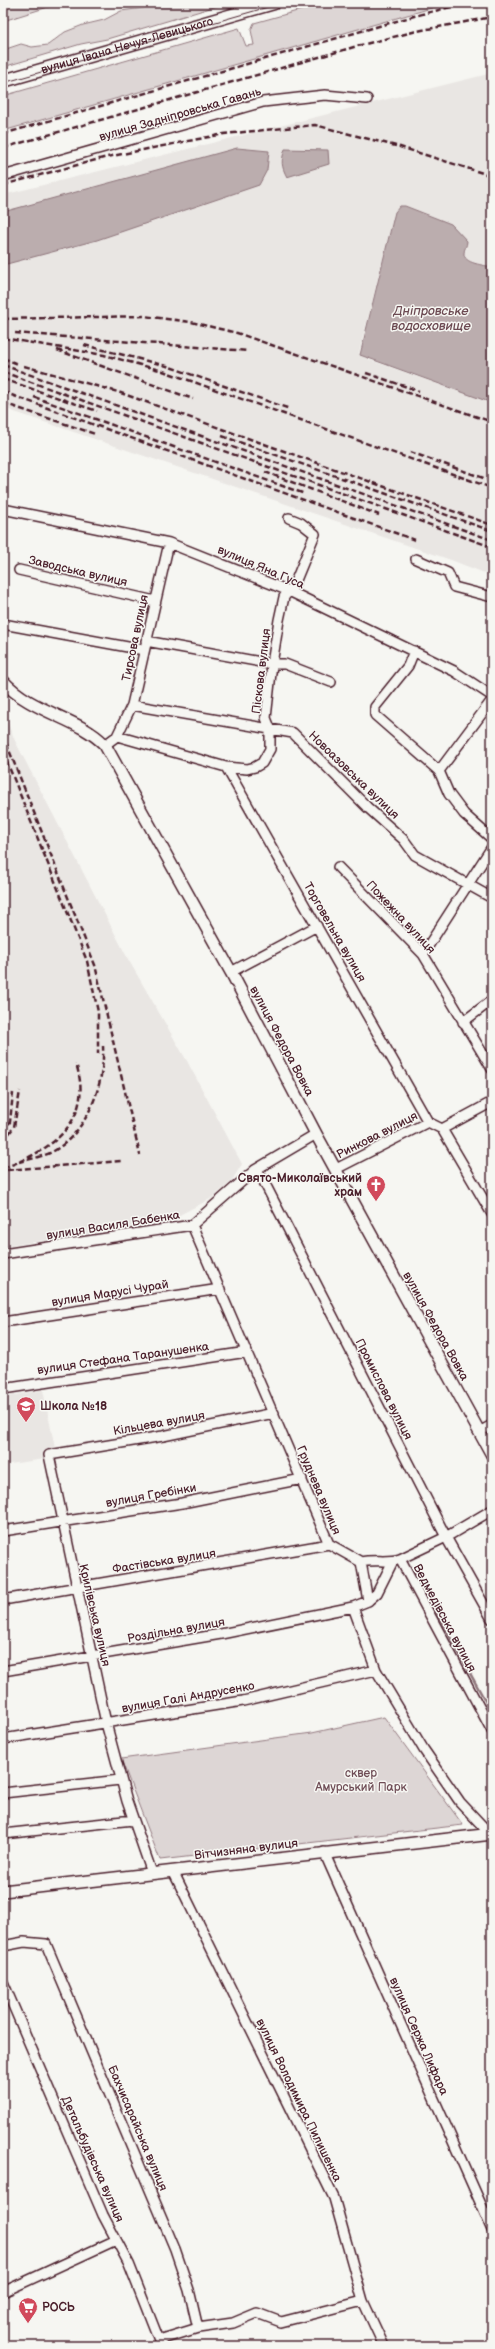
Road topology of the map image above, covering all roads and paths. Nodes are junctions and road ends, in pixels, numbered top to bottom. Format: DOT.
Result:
graph roads {
  1 [pos="274,3"];
  2 [pos="3,81"];
  3 [pos="367,99"];
  4 [pos="3,176"];
  5 [pos="3,509"];
  6 [pos="289,518"];
  7 [pos="169,542"];
  8 [pos="416,559"];
  9 [pos="19,570"];
  10 [pos="289,591"];
  11 [pos="492,597"];
  12 [pos="155,600"];
  13 [pos="3,624"];
  14 [pos="145,646"];
  15 [pos="414,651"];
  16 [pos="272,664"];
  17 [pos="3,682"];
  18 [pos="330,682"];
  19 [pos="492,696"];
  20 [pos="492,700"];
  21 [pos="132,705"];
  22 [pos="270,728"];
  23 [pos="117,736"];
  24 [pos="105,745"];
  25 [pos="226,767"];
  26 [pos="439,771"];
  27 [pos="492,839"];
  28 [pos="492,847"];
  29 [pos="338,867"];
  30 [pos="467,885"];
  31 [pos="492,898"];
  32 [pos="318,926"];
  33 [pos="423,954"];
  34 [pos="231,972"];
  35 [pos="492,1000"];
  36 [pos="463,1022"];
  37 [pos="492,1069"];
  38 [pos="492,1102"];
  39 [pos="428,1122"];
  40 [pos="442,1129"];
  41 [pos="316,1134"];
  42 [pos="336,1169"];
  43 [pos="255,1170"];
  44 [pos="492,1214"];
  45 [pos="192,1225"];
  46 [pos="3,1254"];
  47 [pos="220,1289"];
  48 [pos="3,1322"];
  49 [pos="247,1352"];
  50 [pos="3,1389"];
  51 [pos="274,1413"];
  52 [pos="492,1425"];
  53 [pos="479,1432"];
  54 [pos="49,1455"];
  55 [pos="492,1456"];
  56 [pos="302,1479"];
  57 [pos="492,1510"];
  58 [pos="62,1522"];
  59 [pos="3,1531"];
  60 [pos="446,1537"];
  61 [pos="329,1544"];
  62 [pos="396,1560"];
  63 [pos="361,1562"];
  64 [pos="77,1587"];
  65 [pos="3,1600"];
  66 [pos="368,1601"];
  67 [pos="353,1607"];
  68 [pos="492,1619"];
  69 [pos="92,1656"];
  70 [pos="376,1670"];
  71 [pos="3,1671"];
  72 [pos="106,1723"];
  73 [pos="492,1731"];
  74 [pos="3,1739"];
  75 [pos="120,1780"];
  76 [pos="3,1793"];
  77 [pos="133,1820"];
  78 [pos="3,1834"];
  79 [pos="491,1834"];
  80 [pos="324,1852"];
  81 [pos="174,1871"];
  82 [pos="152,1873"];
  83 [pos="3,1890"];
  84 [pos="3,1946"];
  85 [pos="3,1982"];
  86 [pos="492,2229"];
  87 [pos="116,2240"];
  88 [pos="3,2292"];
  89 [pos="363,2301"];
  90 [pos="198,2328"];
  91 [pos="160,2343"];
  92 [pos="384,2346"];
  1 -- 2 [label="main road, вулиця Івана Нечуя-Левицького"];
  3 -- 4 [label="street, вулиця Задніпровська Гавань"];
  5 -- 7 [label="street, вулиця Яна Гуса"];
  6 -- 10 [label="street, Піскова вулиця"];
  7 -- 10 [label="street, вулиця Яна Гуса"];
  7 -- 12 [label="street, Тирсова вулиця"];
  8 -- 11 [label="street"];
  9 -- 12 [label="street, Заводська вулиця"];
  10 -- 15 [label="street, вулиця Яна Гуса"];
  10 -- 16 [label="street, Піскова вулиця"];
  12 -- 14 [label="street, Тирсова вулиця"];
  13 -- 14 [label="street"];
  14 -- 16 [label="street"];
  14 -- 21 [label="street, Тирсова вулиця"];
  15 -- 19 [label="street, вулиця Яна Гуса"];
  15 -- 26 [label="street"];
  16 -- 18 [label="street"];
  16 -- 22 [label="street, Піскова вулиця"];
  17 -- 24 [label="street, вулиця Федора Вовка"];
  20 -- 26 [label="street"];
  21 -- 22 [label="street, Новоазовська вулиця"];
  21 -- 23 [label="street, Тирсова вулиця"];
  22 -- 25 [label="street, Піскова вулиця"];
  22 -- 30 [label="street, Новоазовська вулиця"];
  23 -- 24 [label="street"];
  23 -- 25 [label="street"];
  24 -- 34 [label="street, вулиця Федора Вовка"];
  25 -- 32 [label="street, Торговельна вулиця"];
  26 -- 27 [label="street"];
  28 -- 30 [label="street"];
  29 -- 33 [label="street, Пожежна вулиця"];
  30 -- 31 [label="street, Новоазовська вулиця"];
  30 -- 33 [label="street"];
  32 -- 34 [label="street"];
  32 -- 39 [label="street, Торговельна вулиця"];
  33 -- 36 [label="street, Пожежна вулиця"];
  34 -- 41 [label="street, вулиця Федора Вовка"];
  35 -- 36 [label="street"];
  36 -- 37 [label="street, Пожежна вулиця"];
  38 -- 40 [label="street"];
  39 -- 40 [label="street"];
  39 -- 42 [label="street, Ринкова вулиця"];
  40 -- 44 [label="street"];
  41 -- 42 [label="street, вулиця Федора Вовка"];
  41 -- 43 [label="street, вулиця Василя Бабенка"];
  42 -- 53 [label="street, вулиця Федора Вовка"];
  43 -- 45 [label="street, вулиця Василя Бабенка"];
  43 -- 60 [label="street, Промислова вулиця"];
  45 -- 46 [label="street, вулиця Василя Бабенка"];
  45 -- 47 [label="street, Груднева вулиця"];
  47 -- 48 [label="street, вулиця Марусі Чурай"];
  47 -- 49 [label="street, Груднева вулиця"];
  49 -- 50 [label="street, вулиця Стефана Таранушенка"];
  49 -- 51 [label="street, Груднева вулиця"];
  51 -- 54 [label="street, Кільцева вулиця"];
  51 -- 56 [label="street, Груднева вулиця"];
  52 -- 53 [label="street"];
  53 -- 55 [label="street, вулиця Федора Вовка"];
  54 -- 58 [label="street, Крилівська вулиця"];
  56 -- 58 [label="street, вулиця Гребінки"];
  56 -- 61 [label="street, Груднева вулиця"];
  57 -- 60 [label="street"];
  58 -- 59 [label="street, вулиця Гребінки"];
  58 -- 64 [label="street, Крилівська вулиця"];
  60 -- 62 [label="street"];
  60 -- 68 [label="street, Промислова вулиця"];
  61 -- 63 [label="street, Груднева вулиця"];
  61 -- 64 [label="street, Фастівська вулиця"];
  62 -- 63 [label="street"];
  62 -- 66 [label="street"];
  62 -- 73 [label="street, Ведмедівська вулиця"];
  63 -- 66 [label="street"];
  64 -- 65 [label="street, Фастівська вулиця"];
  64 -- 69 [label="street, Крилівська вулиця"];
  66 -- 67 [label="street"];
  67 -- 69 [label="street, Роздільна вулиця"];
  67 -- 70 [label="street"];
  69 -- 71 [label="street, Роздільна вулиця"];
  69 -- 72 [label="street, Крилівська вулиця"];
  70 -- 72 [label="street, вулиця Галі Андрусенко"];
  70 -- 79 [label="street"];
  72 -- 74 [label="street, вулиця Галі Андрусенко"];
  72 -- 75 [label="street, Крилівська вулиця"];
  75 -- 76 [label="street"];
  75 -- 77 [label="street, Крилівська вулиця"];
  77 -- 78 [label="street"];
  77 -- 82 [label="street, Крилівська вулиця"];
  79 -- 80 [label="street, Вітчизняна вулиця"];
  80 -- 81 [label="street, Вітчизняна вулиця"];
  80 -- 86 [label="street, вулиця Сержа Лифара"];
  81 -- 82 [label="street, Вітчизняна вулиця"];
  81 -- 89 [label="street, вулиця Володимира Пилишенка"];
  82 -- 83 [label="street, Вітчизняна вулиця"];
  84 -- 90 [label="street, Бахчисарайська вулиця"];
  85 -- 87 [label="street, Детальбудівська вулиця"];
  87 -- 88 [label="street"];
  87 -- 91 [label="street, Детальбудівська вулиця"];
  89 -- 90 [label="street"];
  89 -- 92 [label="street, вулиця Володимира Пилишенка"];
  90 -- 91 [label="street"];
}
